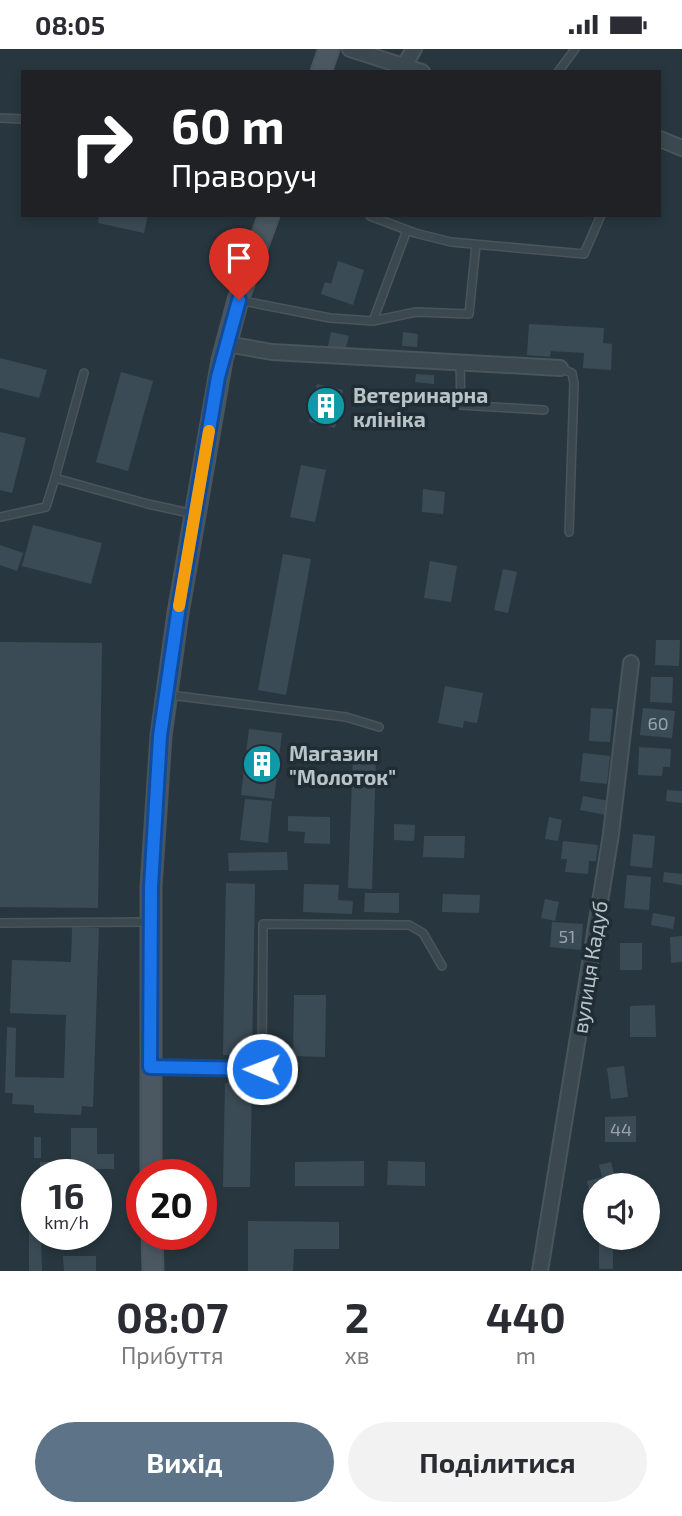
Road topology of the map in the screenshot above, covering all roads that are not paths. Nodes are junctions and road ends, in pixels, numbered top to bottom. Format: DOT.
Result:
graph roads {
  1 [pos="329,49"];
  2 [pos="350,49"];
  3 [pos="414,49"];
  4 [pos="575,49"];
  5 [pos="404,66"];
  6 [pos="322,70"];
  7 [pos="416,70"];
  8 [pos="559,70"];
  9 [pos="0,118"];
  10 [pos="21,119"];
  11 [pos="661,139"];
  12 [pos="682,148"];
  13 [pos="268,217"];
  14 [pos="373,217"];
  15 [pos="600,217"];
  16 [pos="407,230"];
  17 [pos="476,245"];
  18 [pos="239,300"];
  19 [pos="373,321"];
  20 [pos="226,344"];
  21 [pos="460,363"];
  22 [pos="560,368"];
  23 [pos="84,373"];
  24 [pos="544,410"];
  25 [pos="55,478"];
  26 [pos="195,514"];
  27 [pos="0,517"];
  28 [pos="569,532"];
  29 [pos="631,663"];
  30 [pos="166,695"];
  31 [pos="379,727"];
  32 [pos="150,922"];
  33 [pos="0,923"];
  34 [pos="442,966"];
  35 [pos="150,1067"];
  36 [pos="151,1159"];
  37 [pos="152,1250"];
  38 [pos="153,1271"];
  39 [pos="540,1271"];
  1 -- 6 [label="main road"];
  2 -- 5 [label="street"];
  3 -- 5 [label="street"];
  4 -- 8 [label="lane"];
  5 -- 7 [label="street"];
  9 -- 10 [label="lane"];
  11 -- 12 [label="street"];
  13 -- 18 [label="main road"];
  14 -- 16 [label="lane"];
  15 -- 17 [label="lane"];
  16 -- 17 [label="lane"];
  16 -- 19 [label="lane"];
  17 -- 19 [label="lane"];
  18 -- 19 [label="lane"];
  18 -- 20 [label="main road"];
  20 -- 21 [label="street"];
  20 -- 26 [label="main road"];
  21 -- 22 [label="street"];
  21 -- 24 [label="lane"];
  22 -- 28 [label="lane"];
  23 -- 25 [label="lane"];
  25 -- 26 [label="lane"];
  25 -- 27 [label="lane"];
  26 -- 30 [label="main road"];
  29 -- 39 [label="street, вулиця Кадуб"];
  30 -- 31 [label="lane"];
  30 -- 32 [label="main road"];
  32 -- 33 [label="lane"];
  32 -- 35 [label="main road"];
  34 -- 35 [label="lane"];
  35 -- 36 [label="main road"];
  37 -- 38 [label="main road"];
}
